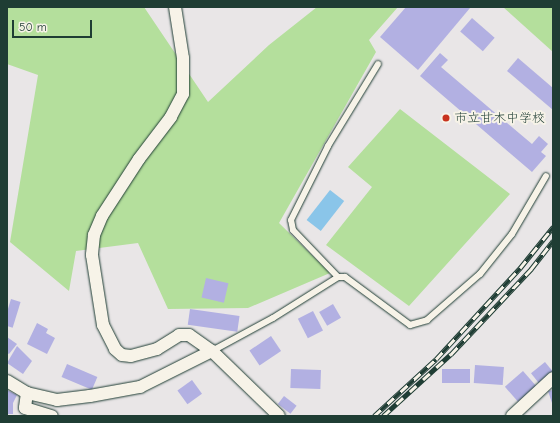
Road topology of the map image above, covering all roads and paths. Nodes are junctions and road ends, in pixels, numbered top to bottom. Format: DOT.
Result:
graph roads {
  1 [pos="175,7"];
  2 [pos="378,64"];
  3 [pos="546,176"];
  4 [pos="338,277"];
  5 [pos="212,350"];
  6 [pos="553,378"];
  7 [pos="7,381"];
  8 [pos="27,393"];
  9 [pos="52,416"];
  10 [pos="279,416"];
  11 [pos="512,416"];
  1 -- 5 [label="street"];
  2 -- 4 [label="lane"];
  3 -- 4 [label="lane"];
  4 -- 5 [label="lane"];
  5 -- 8 [label="street"];
  5 -- 10 [label="street"];
  6 -- 11 [label="street"];
  7 -- 8 [label="street"];
  8 -- 9 [label="street"];
}
